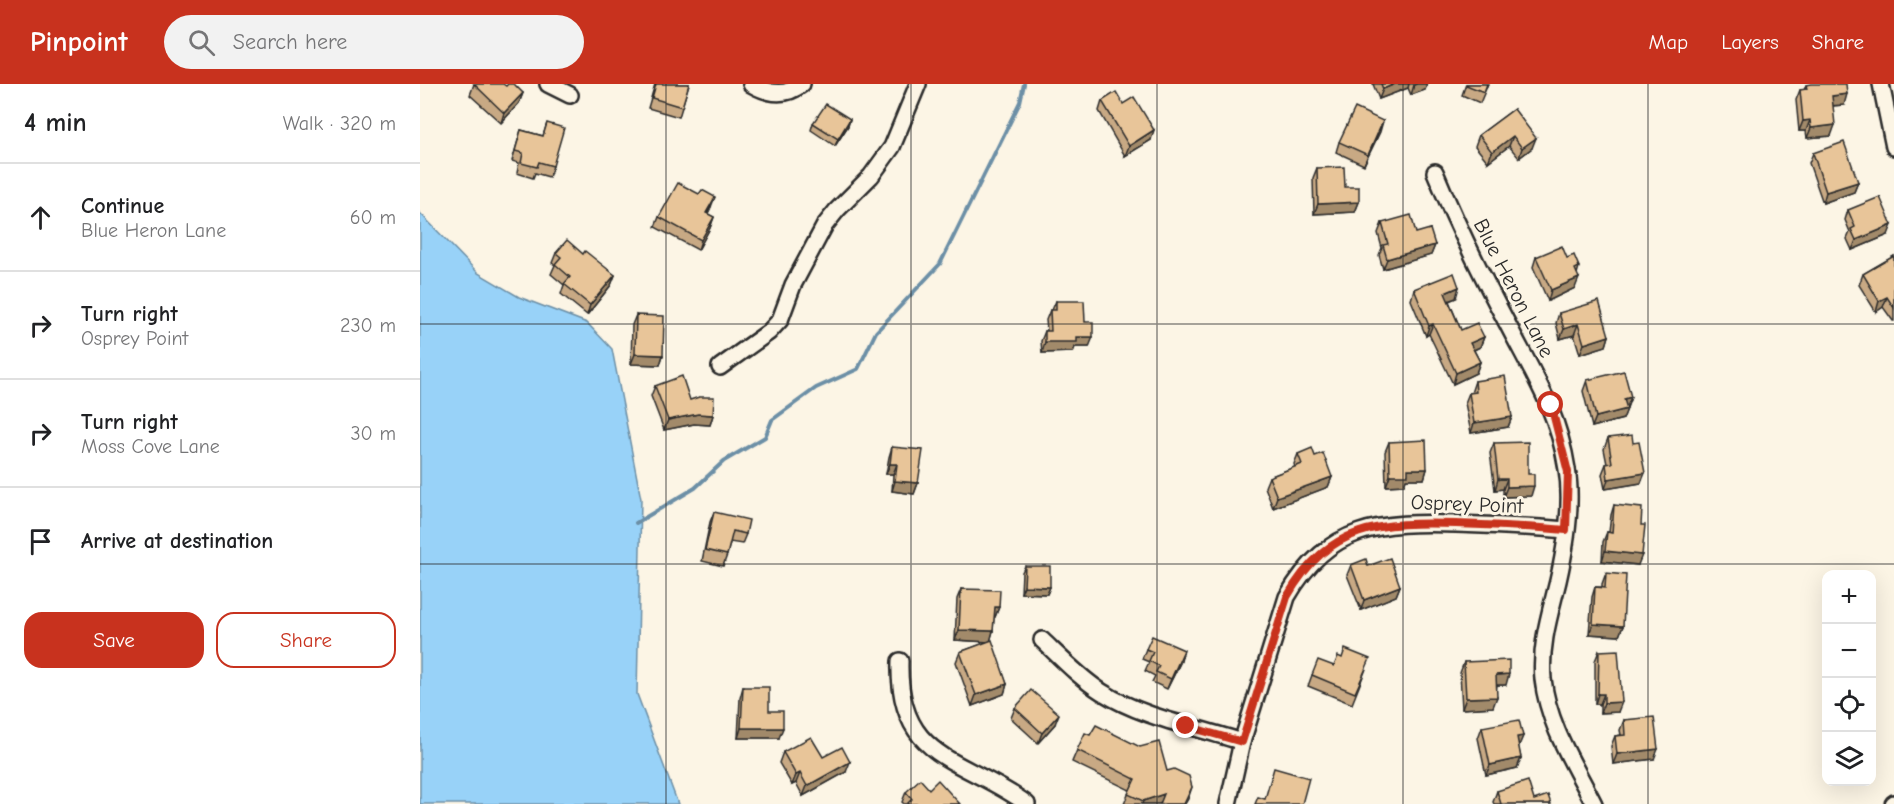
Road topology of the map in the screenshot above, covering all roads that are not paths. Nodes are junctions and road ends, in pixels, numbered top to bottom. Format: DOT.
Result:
graph roads {
  1 [pos="548,84"];
  2 [pos="751,84"];
  3 [pos="802,84"];
  4 [pos="918,84"];
  5 [pos="1881,84"];
  6 [pos="570,95"];
  7 [pos="1894,147"];
  8 [pos="1435,172"];
  9 [pos="720,367"];
  10 [pos="1566,530"];
  11 [pos="1042,640"];
  12 [pos="900,661"];
  13 [pos="1242,742"];
  14 [pos="1027,804"];
  15 [pos="1228,804"];
  16 [pos="1594,804"];
  1 -- 6 [label="street"];
  2 -- 3 [label="street"];
  4 -- 9 [label="street"];
  5 -- 7 [label="street"];
  8 -- 10 [label="street, Blue Heron Lane"];
  10 -- 13 [label="street, Osprey Point"];
  10 -- 16 [label="street, Blue Heron Lane"];
  11 -- 13 [label="street"];
  12 -- 14 [label="street"];
  13 -- 15 [label="street, Osprey Point"];
}
